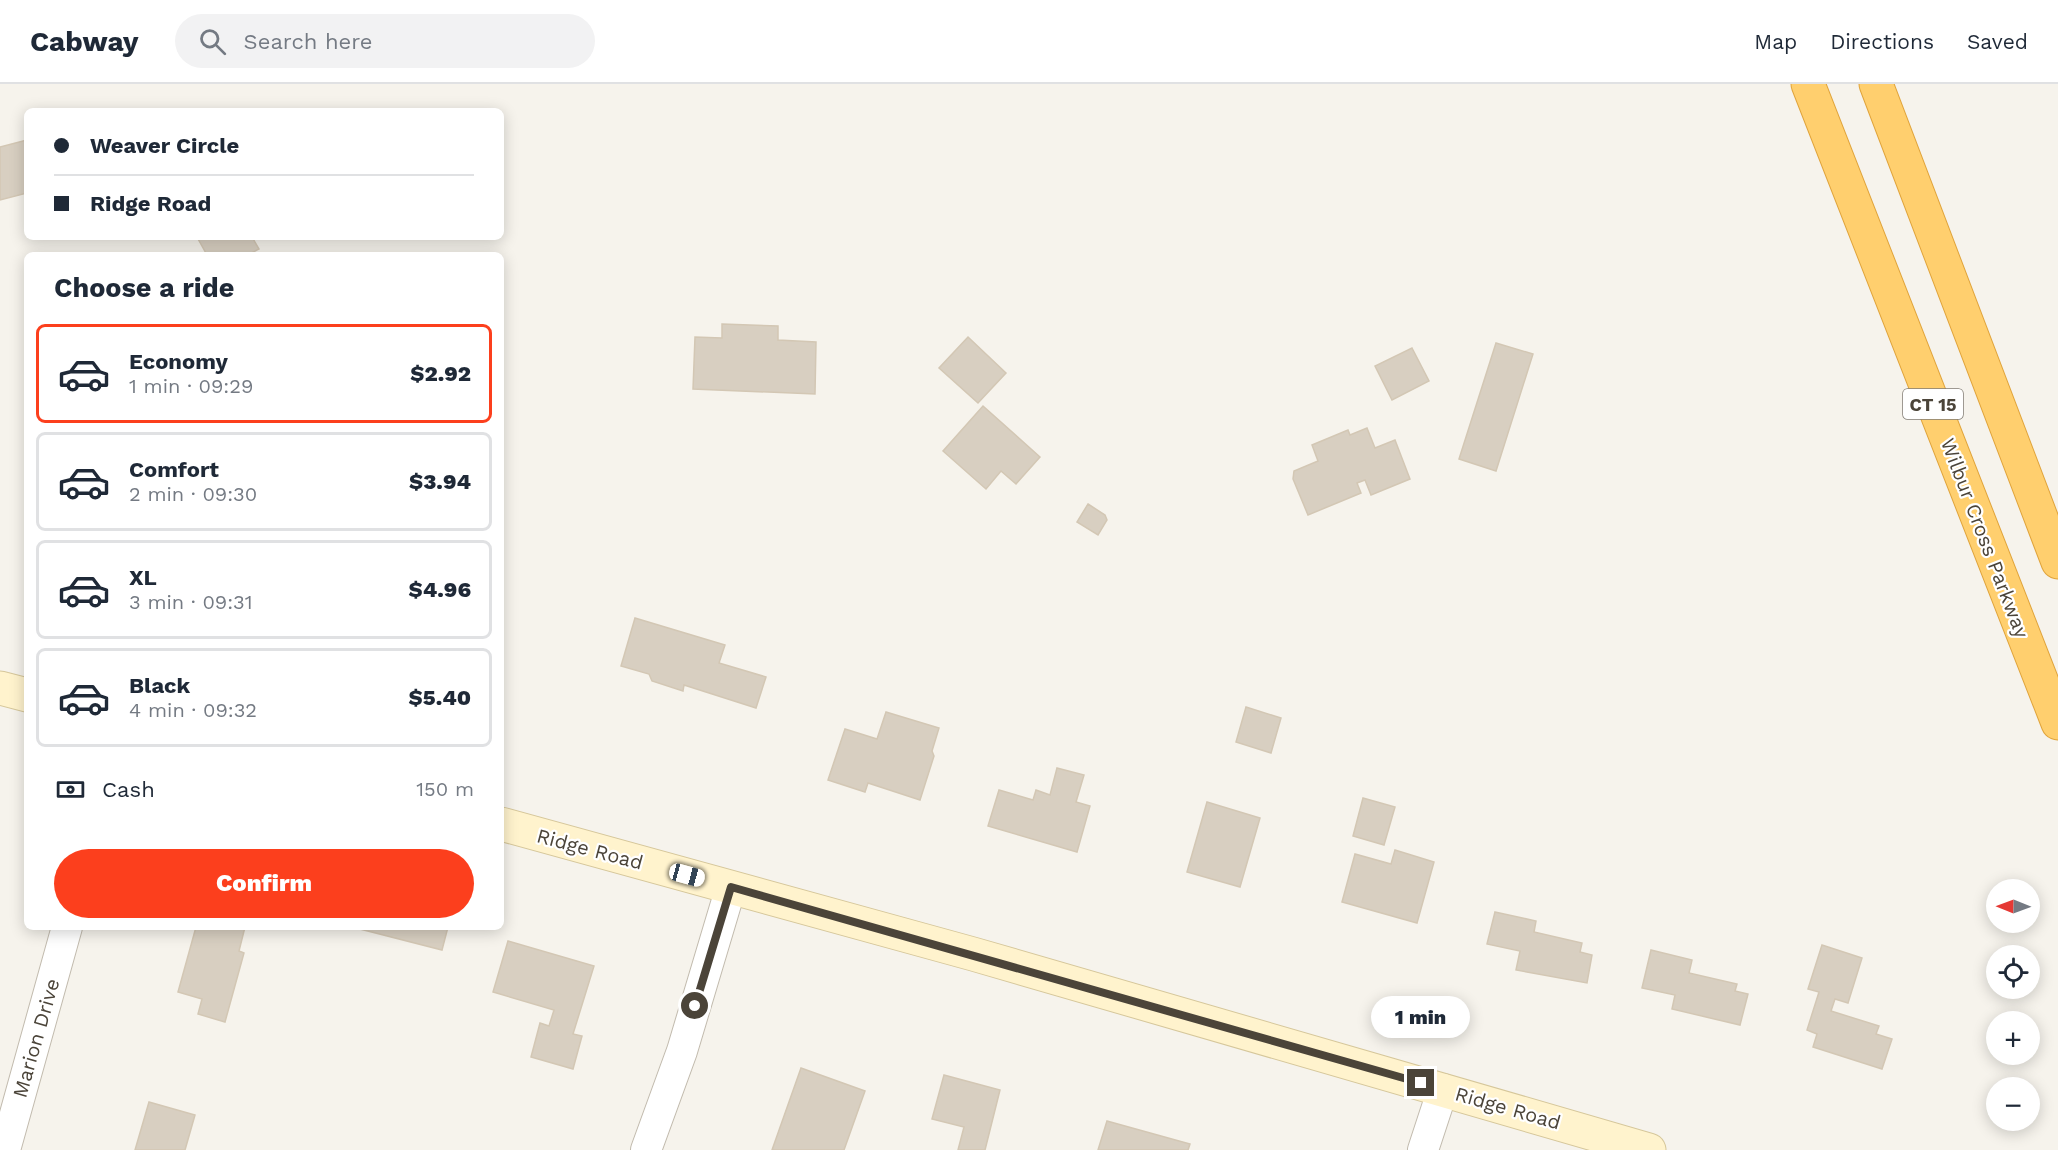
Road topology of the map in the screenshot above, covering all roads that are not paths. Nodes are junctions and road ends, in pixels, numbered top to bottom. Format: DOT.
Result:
graph roads {
  1 [pos="1808,84"];
  2 [pos="1876,84"];
  3 [pos="2058,562"];
  4 [pos="0,688"];
  5 [pos="24,694"];
  6 [pos="2058,723"];
  7 [pos="504,825"];
  8 [pos="731,887"];
  9 [pos="66,930"];
  10 [pos="1443,1089"];
  11 [pos="5,1150"];
  12 [pos="646,1150"];
  13 [pos="1423,1150"];
  14 [pos="1649,1150"];
  1 -- 6 [label="highway, Wilbur Cross Parkway / CT 15"];
  2 -- 3 [label="highway, CT 15"];
  4 -- 5 [label="main road"];
  7 -- 8 [label="main road, Ridge Road"];
  8 -- 10 [label="main road, Ridge Road"];
  8 -- 12 [label="street"];
  9 -- 11 [label="street, Marion Drive"];
  10 -- 13 [label="street"];
  10 -- 14 [label="main road, Ridge Road"];
}
